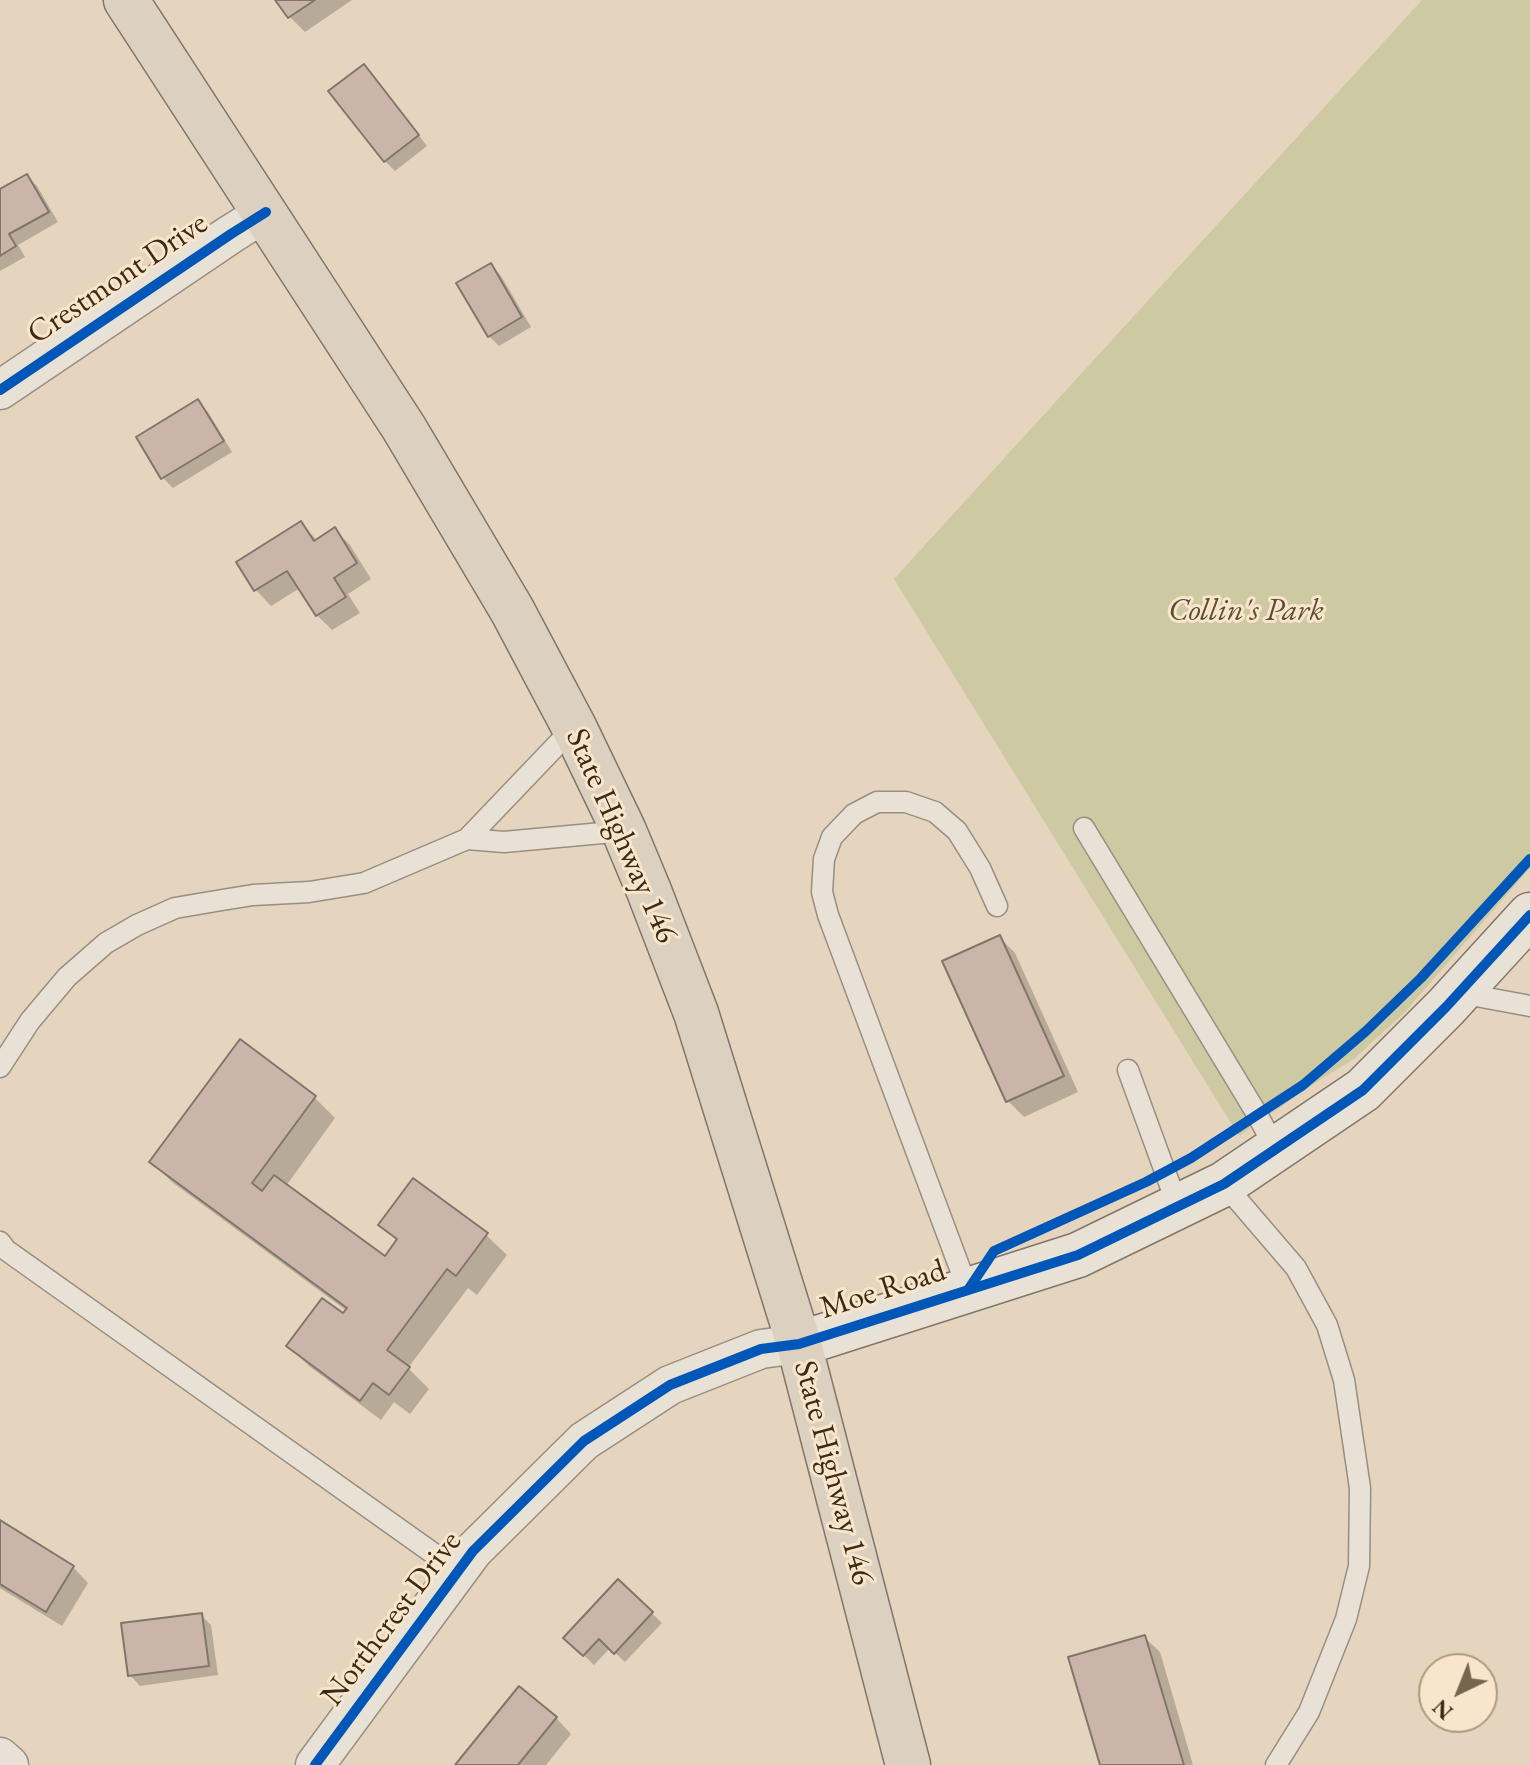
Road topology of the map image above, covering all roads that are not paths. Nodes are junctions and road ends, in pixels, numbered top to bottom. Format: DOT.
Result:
graph roads {
  1 [pos="126,0"];
  2 [pos="266,212"];
  3 [pos="0,390"];
  4 [pos="574,727"];
  5 [pos="1084,828"];
  6 [pos="624,831"];
  7 [pos="467,839"];
  8 [pos="997,906"];
  9 [pos="1530,915"];
  10 [pos="1460,993"];
  11 [pos="1530,1006"];
  12 [pos="0,1067"];
  13 [pos="1128,1070"];
  14 [pos="1275,1148"];
  15 [pos="1224,1184"];
  16 [pos="1178,1207"];
  17 [pos="0,1242"];
  18 [pos="968,1290"];
  19 [pos="799,1344"];
  20 [pos="458,1571"];
  21 [pos="0,1757"];
  22 [pos="9,1765"];
  23 [pos="315,1765"];
  24 [pos="908,1765"];
  25 [pos="1276,1765"];
  1 -- 2 [label="main road, State Highway 146"];
  2 -- 3 [label="street, Crestmont Drive"];
  2 -- 4 [label="main road, State Highway 146"];
  4 -- 6 [label="main road, State Highway 146"];
  4 -- 7 [label="lane"];
  5 -- 14 [label="lane"];
  6 -- 7 [label="lane"];
  6 -- 19 [label="main road, State Highway 146"];
  7 -- 12 [label="lane"];
  8 -- 18 [label="lane"];
  9 -- 10 [label="street, Moe Road"];
  10 -- 11 [label="lane"];
  10 -- 14 [label="street, Moe Road"];
  13 -- 16 [label="lane"];
  14 -- 15 [label="street, Moe Road"];
  15 -- 16 [label="street, Moe Road"];
  15 -- 25 [label="lane"];
  16 -- 18 [label="street, Moe Road"];
  17 -- 20 [label="lane"];
  18 -- 19 [label="street, Moe Road"];
  19 -- 20 [label="street, Northcrest Drive"];
  19 -- 24 [label="main road, State Highway 146"];
  20 -- 23 [label="street, Northcrest Drive"];
  21 -- 22 [label="street"];
}
